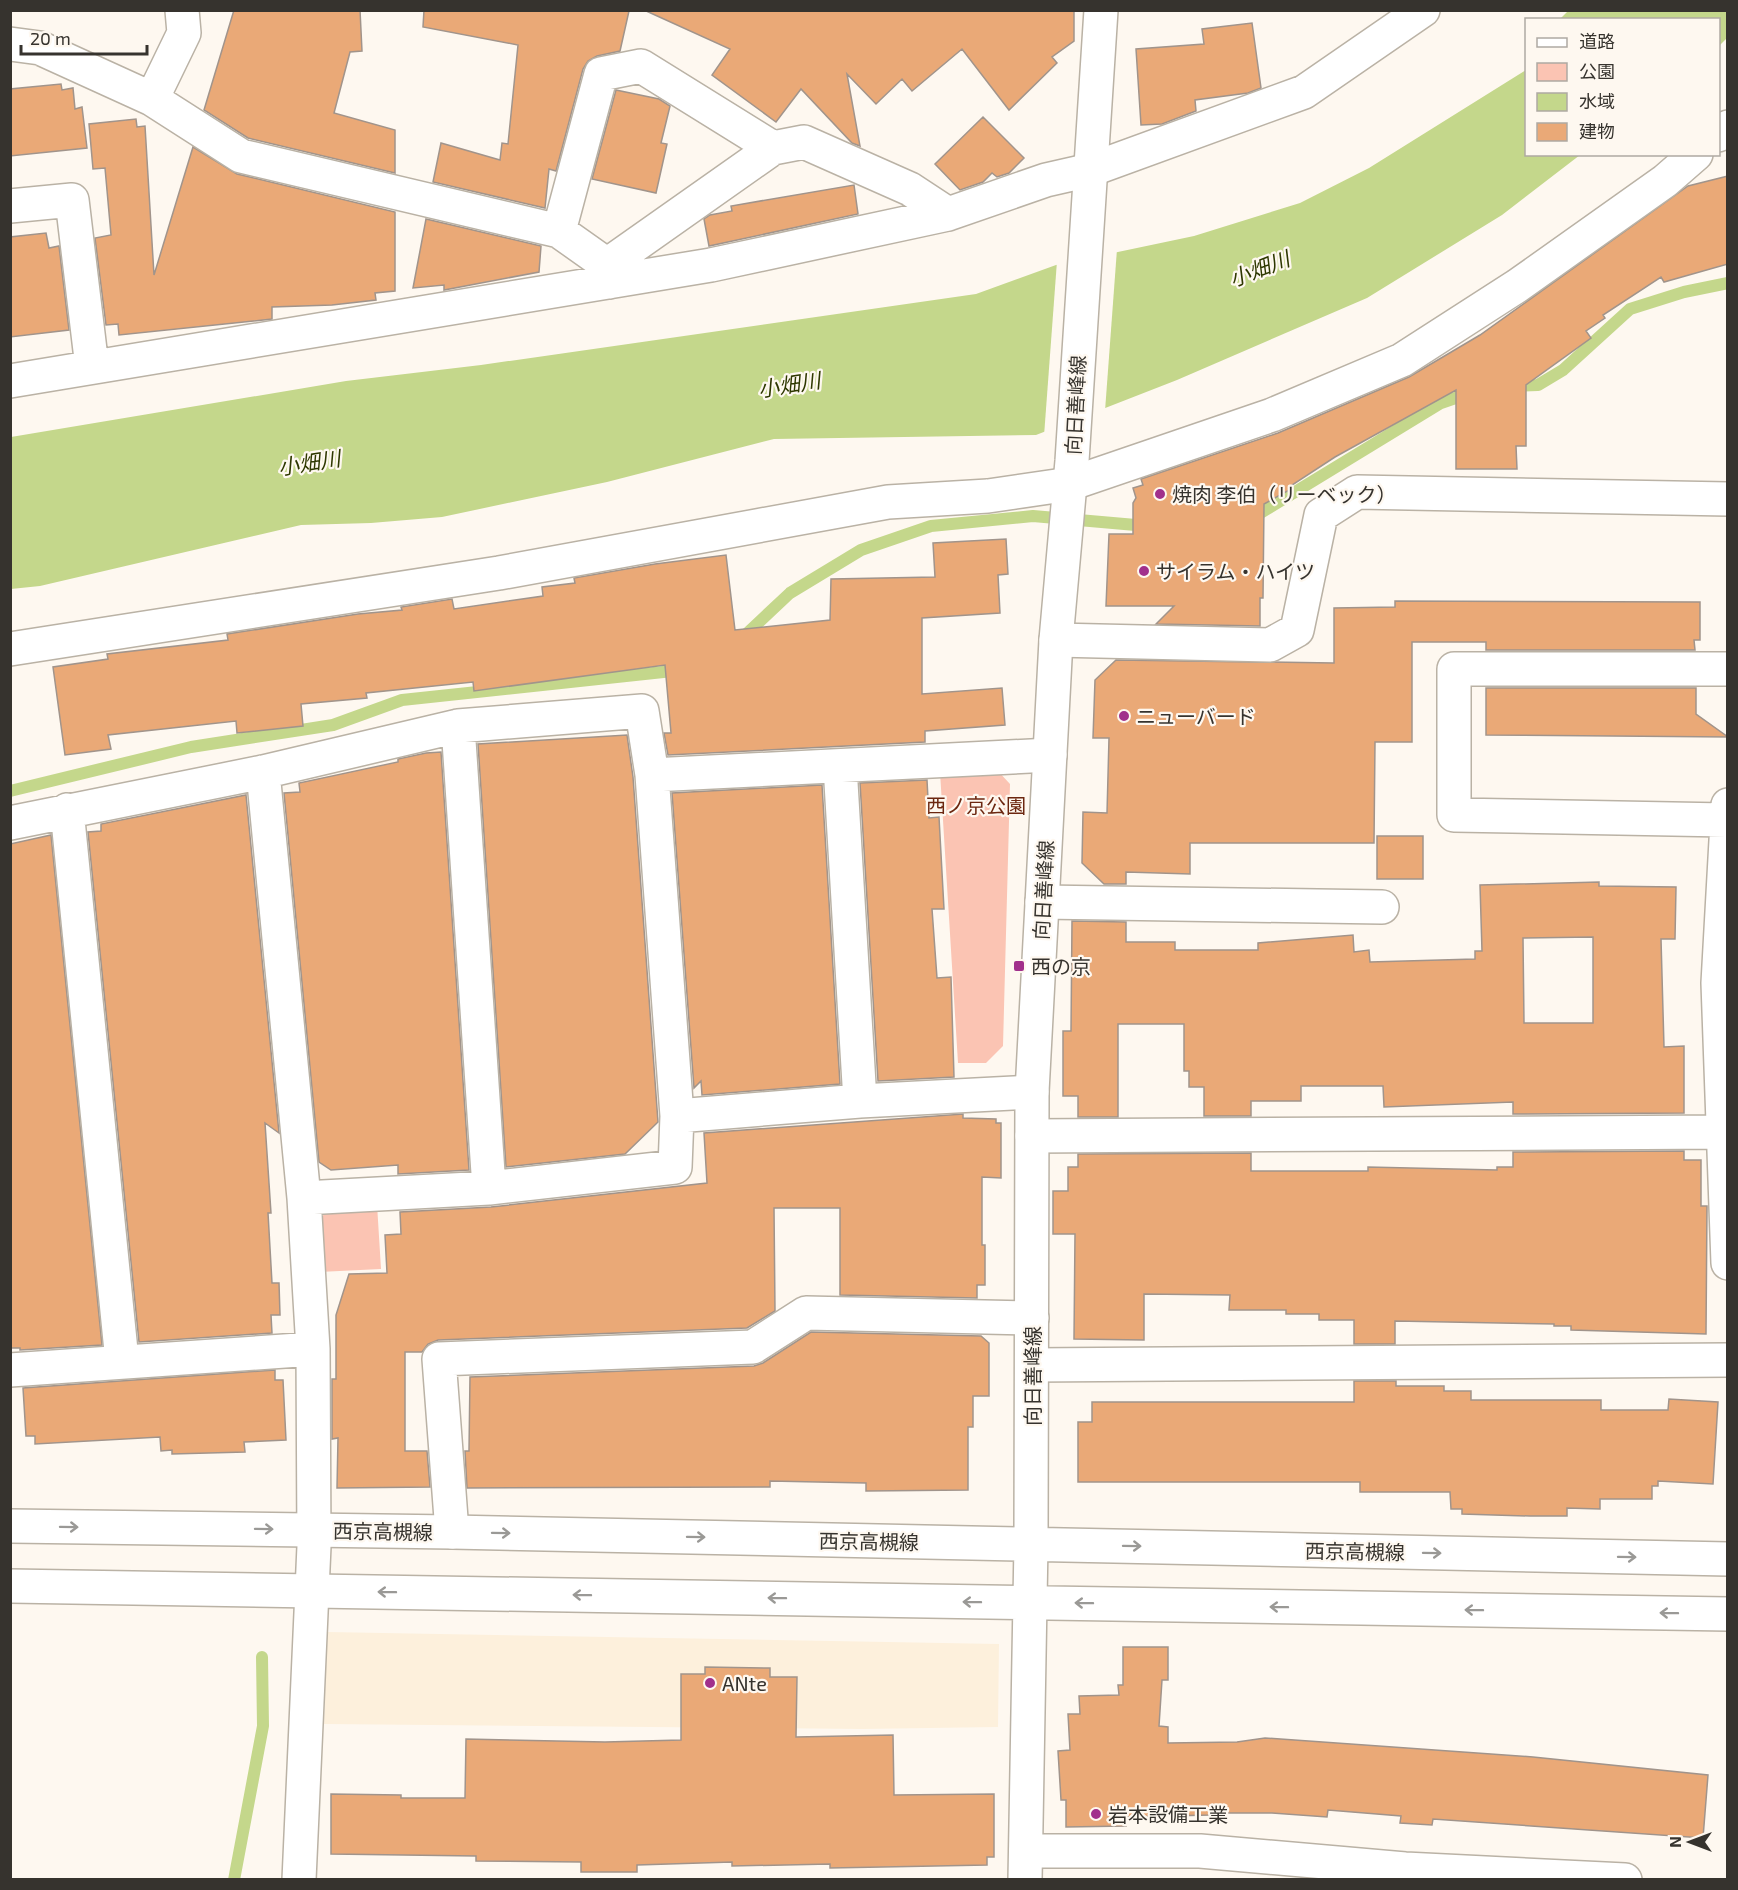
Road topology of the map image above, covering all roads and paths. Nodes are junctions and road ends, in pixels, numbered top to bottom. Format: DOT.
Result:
graph roads {
  1 [pos="182,10"];
  2 [pos="1101,10"];
  3 [pos="1423,10"];
  4 [pos="10,44"];
  5 [pos="152,99"];
  6 [pos="773,148"];
  7 [pos="1694,156"];
  8 [pos="1090,171"];
  9 [pos="10,206"];
  10 [pos="948,214"];
  11 [pos="559,231"];
  12 [pos="608,273"];
  13 [pos="92,367"];
  14 [pos="10,381"];
  15 [pos="1070,484"];
  16 [pos="1728,499"];
  17 [pos="1056,640"];
  18 [pos="10,650"];
  19 [pos="1728,669"];
  20 [pos="458,726"];
  21 [pos="1050,756"];
  22 [pos="840,766"];
  23 [pos="263,772"];
  24 [pos="652,775"];
  25 [pos="67,810"];
  26 [pos="1727,811"];
  27 [pos="10,823"];
  28 [pos="1042,902"];
  29 [pos="1382,908"];
  30 [pos="1723,983"];
  31 [pos="1032,1092"];
  32 [pos="860,1101"];
  33 [pos="677,1116"];
  34 [pos="1723,1132"];
  35 [pos="1032,1136"];
  36 [pos="1726,1167"];
  37 [pos="489,1188"];
  38 [pos="304,1198"];
  39 [pos="1728,1263"];
  40 [pos="1032,1318"];
  41 [pos="313,1349"];
  42 [pos="1728,1360"];
  43 [pos="122,1361"];
  44 [pos="1032,1365"];
  45 [pos="10,1370"];
  46 [pos="10,1526"];
  47 [pos="314,1530"];
  48 [pos="452,1532"];
  49 [pos="1031,1544"];
  50 [pos="1728,1559"];
  51 [pos="10,1586"];
  52 [pos="312,1591"];
  53 [pos="1031,1603"];
  54 [pos="1728,1614"];
  55 [pos="1026,1865"];
  56 [pos="1404,1874"];
  57 [pos="299,1880"];
  58 [pos="1625,1880"];
  1 -- 5 [label="street"];
  2 -- 8 [label="street, 向日善峰線"];
  3 -- 8 [label="street"];
  4 -- 5 [label="street"];
  5 -- 11 [label="street"];
  6 -- 10 [label="street"];
  6 -- 11 [label="street"];
  6 -- 12 [label="street"];
  7 -- 15 [label="street"];
  8 -- 10 [label="street"];
  8 -- 15 [label="street, 向日善峰線"];
  9 -- 13 [label="street"];
  10 -- 12 [label="street"];
  11 -- 12 [label="street"];
  12 -- 13 [label="street"];
  13 -- 14 [label="street"];
  15 -- 17 [label="street, 向日善峰線"];
  15 -- 18 [label="street"];
  16 -- 17 [label="street"];
  17 -- 21 [label="street, 向日善峰線"];
  19 -- 26 [label="street"];
  20 -- 23 [label="street"];
  20 -- 24 [label="street"];
  20 -- 37 [label="street"];
  21 -- 22 [label="street"];
  21 -- 28 [label="street, 向日善峰線"];
  22 -- 24 [label="street"];
  22 -- 32 [label="street"];
  23 -- 25 [label="street"];
  23 -- 38 [label="street"];
  24 -- 33 [label="street"];
  25 -- 27 [label="street"];
  25 -- 43 [label="street"];
  26 -- 30 [label="street"];
  28 -- 29 [label="street"];
  28 -- 31 [label="street, 向日善峰線"];
  30 -- 34 [label="street"];
  31 -- 32 [label="street"];
  31 -- 35 [label="street, 向日善峰線"];
  32 -- 33 [label="street"];
  33 -- 37 [label="street"];
  34 -- 35 [label="street"];
  34 -- 36 [label="street"];
  35 -- 40 [label="street, 向日善峰線"];
  36 -- 39 [label="street"];
  37 -- 38 [label="street"];
  38 -- 41 [label="street"];
  40 -- 44 [label="street, 向日善峰線"];
  40 -- 48 [label="street"];
  41 -- 43 [label="street"];
  41 -- 47 [label="street"];
  42 -- 44 [label="street"];
  43 -- 45 [label="street"];
  44 -- 49 [label="street, 向日善峰線"];
  46 -- 47 [label="street, 西京高槻線, one-way"];
  47 -- 48 [label="street, 西京高槻線"];
  47 -- 52 [label="street"];
  48 -- 49 [label="street, 西京高槻線, one-way"];
  49 -- 50 [label="street, 西京高槻線, one-way"];
  49 -- 53 [label="street, 向日善峰線"];
  51 -- 52 [label="street"];
  53 -- 52 [label="street, one-way"];
  52 -- 57 [label="street"];
  54 -- 53 [label="street, one-way"];
  53 -- 55 [label="street, 向日善峰線"];
  55 -- 56 [label="street"];
  56 -- 58 [label="street"];
}
